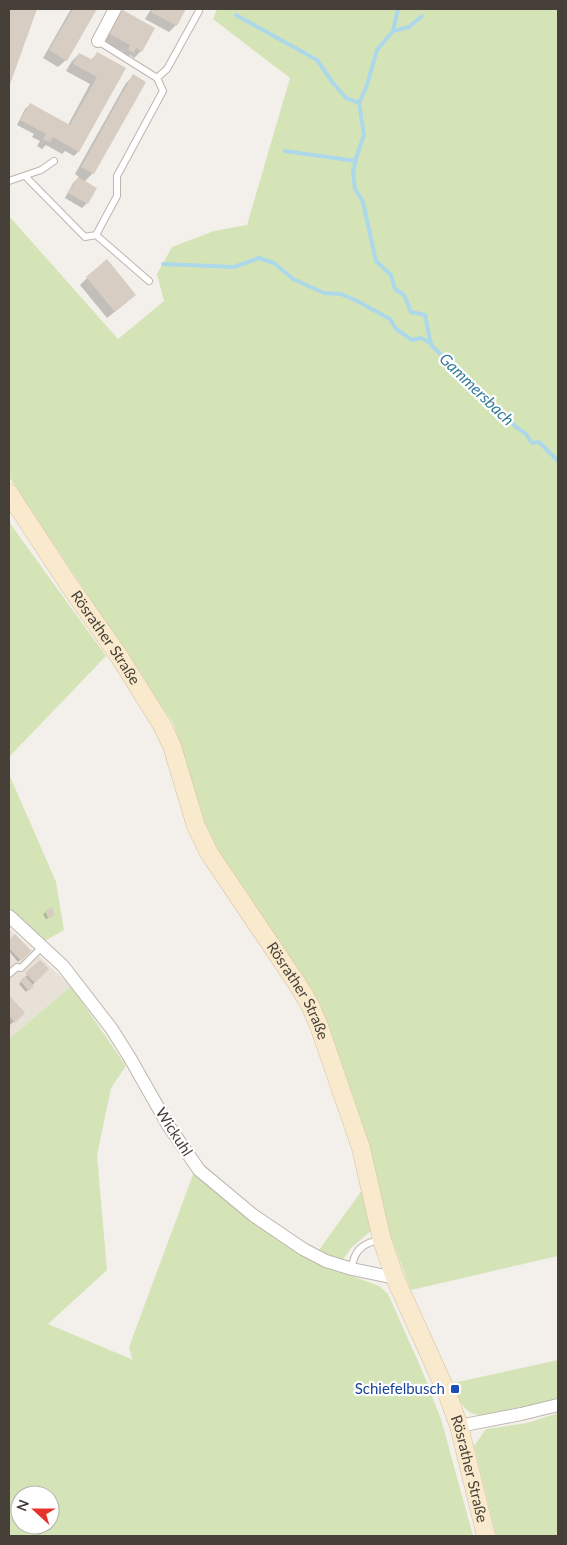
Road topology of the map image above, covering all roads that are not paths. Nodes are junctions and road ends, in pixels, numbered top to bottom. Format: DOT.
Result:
graph roads {
  1 [pos="116,9"];
  2 [pos="199,11"];
  3 [pos="98,40"];
  4 [pos="158,78"];
  5 [pos="54,161"];
  6 [pos="25,176"];
  7 [pos="9,181"];
  8 [pos="96,236"];
  9 [pos="149,281"];
  10 [pos="9,493"];
  11 [pos="9,916"];
  12 [pos="42,947"];
  13 [pos="9,974"];
  14 [pos="382,1240"];
  15 [pos="352,1269"];
  16 [pos="395,1278"];
  17 [pos="558,1405"];
  18 [pos="459,1426"];
  19 [pos="486,1536"];
  1 -- 3 [label="street"];
  2 -- 4 [label="lane"];
  3 -- 4 [label="lane"];
  4 -- 8 [label="lane"];
  5 -- 6 [label="lane"];
  6 -- 7 [label="lane"];
  6 -- 8 [label="lane"];
  8 -- 9 [label="lane"];
  10 -- 14 [label="street, Rösrather Straße"];
  11 -- 12 [label="street, Wickuhl"];
  12 -- 13 [label="lane"];
  12 -- 15 [label="street, Wickuhl"];
  14 -- 15 [label="lane"];
  14 -- 16 [label="street, Rösrather Straße"];
  15 -- 16 [label="street, Wickuhl"];
  16 -- 18 [label="street, Rösrather Straße"];
  17 -- 18 [label="street"];
  18 -- 19 [label="street, Rösrather Straße"];
}
